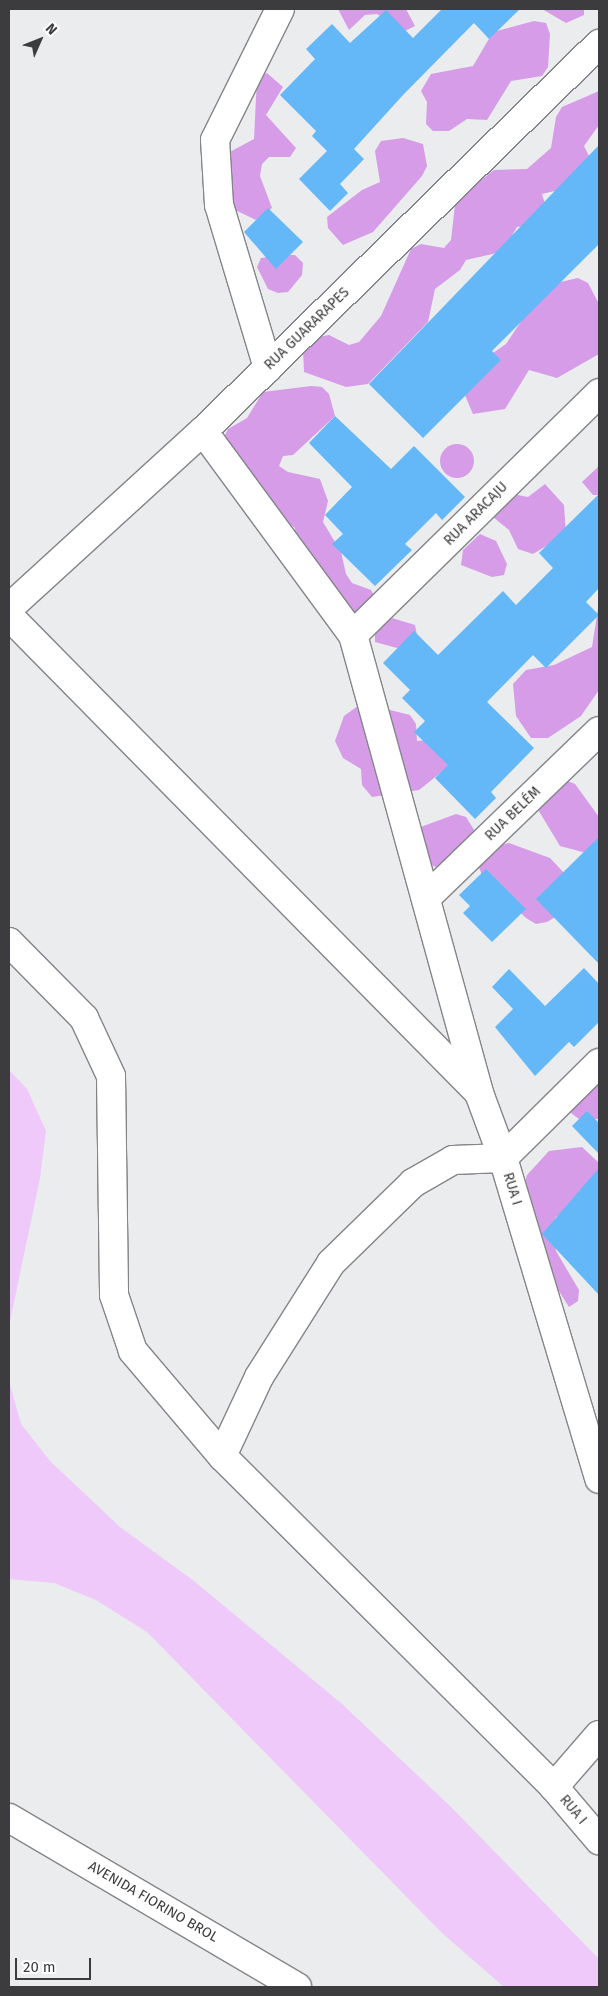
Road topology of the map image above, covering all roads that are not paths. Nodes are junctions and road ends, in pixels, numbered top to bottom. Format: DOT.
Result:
graph roads {
  1 [pos="280,9"];
  2 [pos="599,44"];
  3 [pos="268,368"];
  4 [pos="599,393"];
  5 [pos="203,431"];
  6 [pos="9,608"];
  7 [pos="9,616"];
  8 [pos="353,635"];
  9 [pos="599,731"];
  10 [pos="426,898"];
  11 [pos="9,942"];
  12 [pos="599,1063"];
  13 [pos="479,1092"];
  14 [pos="503,1158"];
  15 [pos="590,1412"];
  16 [pos="222,1456"];
  17 [pos="599,1479"];
  18 [pos="599,1735"];
  19 [pos="554,1787"];
  20 [pos="9,1818"];
  21 [pos="599,1840"];
  22 [pos="297,1987"];
  1 -- 3 [label="street"];
  2 -- 3 [label="street, RUA GUARARAPES"];
  3 -- 5 [label="street, RUA GUARARAPES"];
  4 -- 8 [label="street, RUA ARACAJU"];
  5 -- 6 [label="street, RUA GUARARAPES"];
  5 -- 8 [label="street"];
  7 -- 13 [label="street"];
  8 -- 10 [label="street, RUA I"];
  9 -- 10 [label="street, RUA BELÉM"];
  10 -- 13 [label="street, RUA I"];
  11 -- 16 [label="street"];
  12 -- 14 [label="street"];
  13 -- 14 [label="street, RUA I"];
  14 -- 15 [label="street, RUA I"];
  14 -- 16 [label="street"];
  15 -- 17 [label="street, RUA I"];
  16 -- 19 [label="street"];
  18 -- 19 [label="street, RUA I"];
  19 -- 21 [label="street, RUA I"];
  20 -- 22 [label="street, AVENIDA FIORINO BROL"];
}
